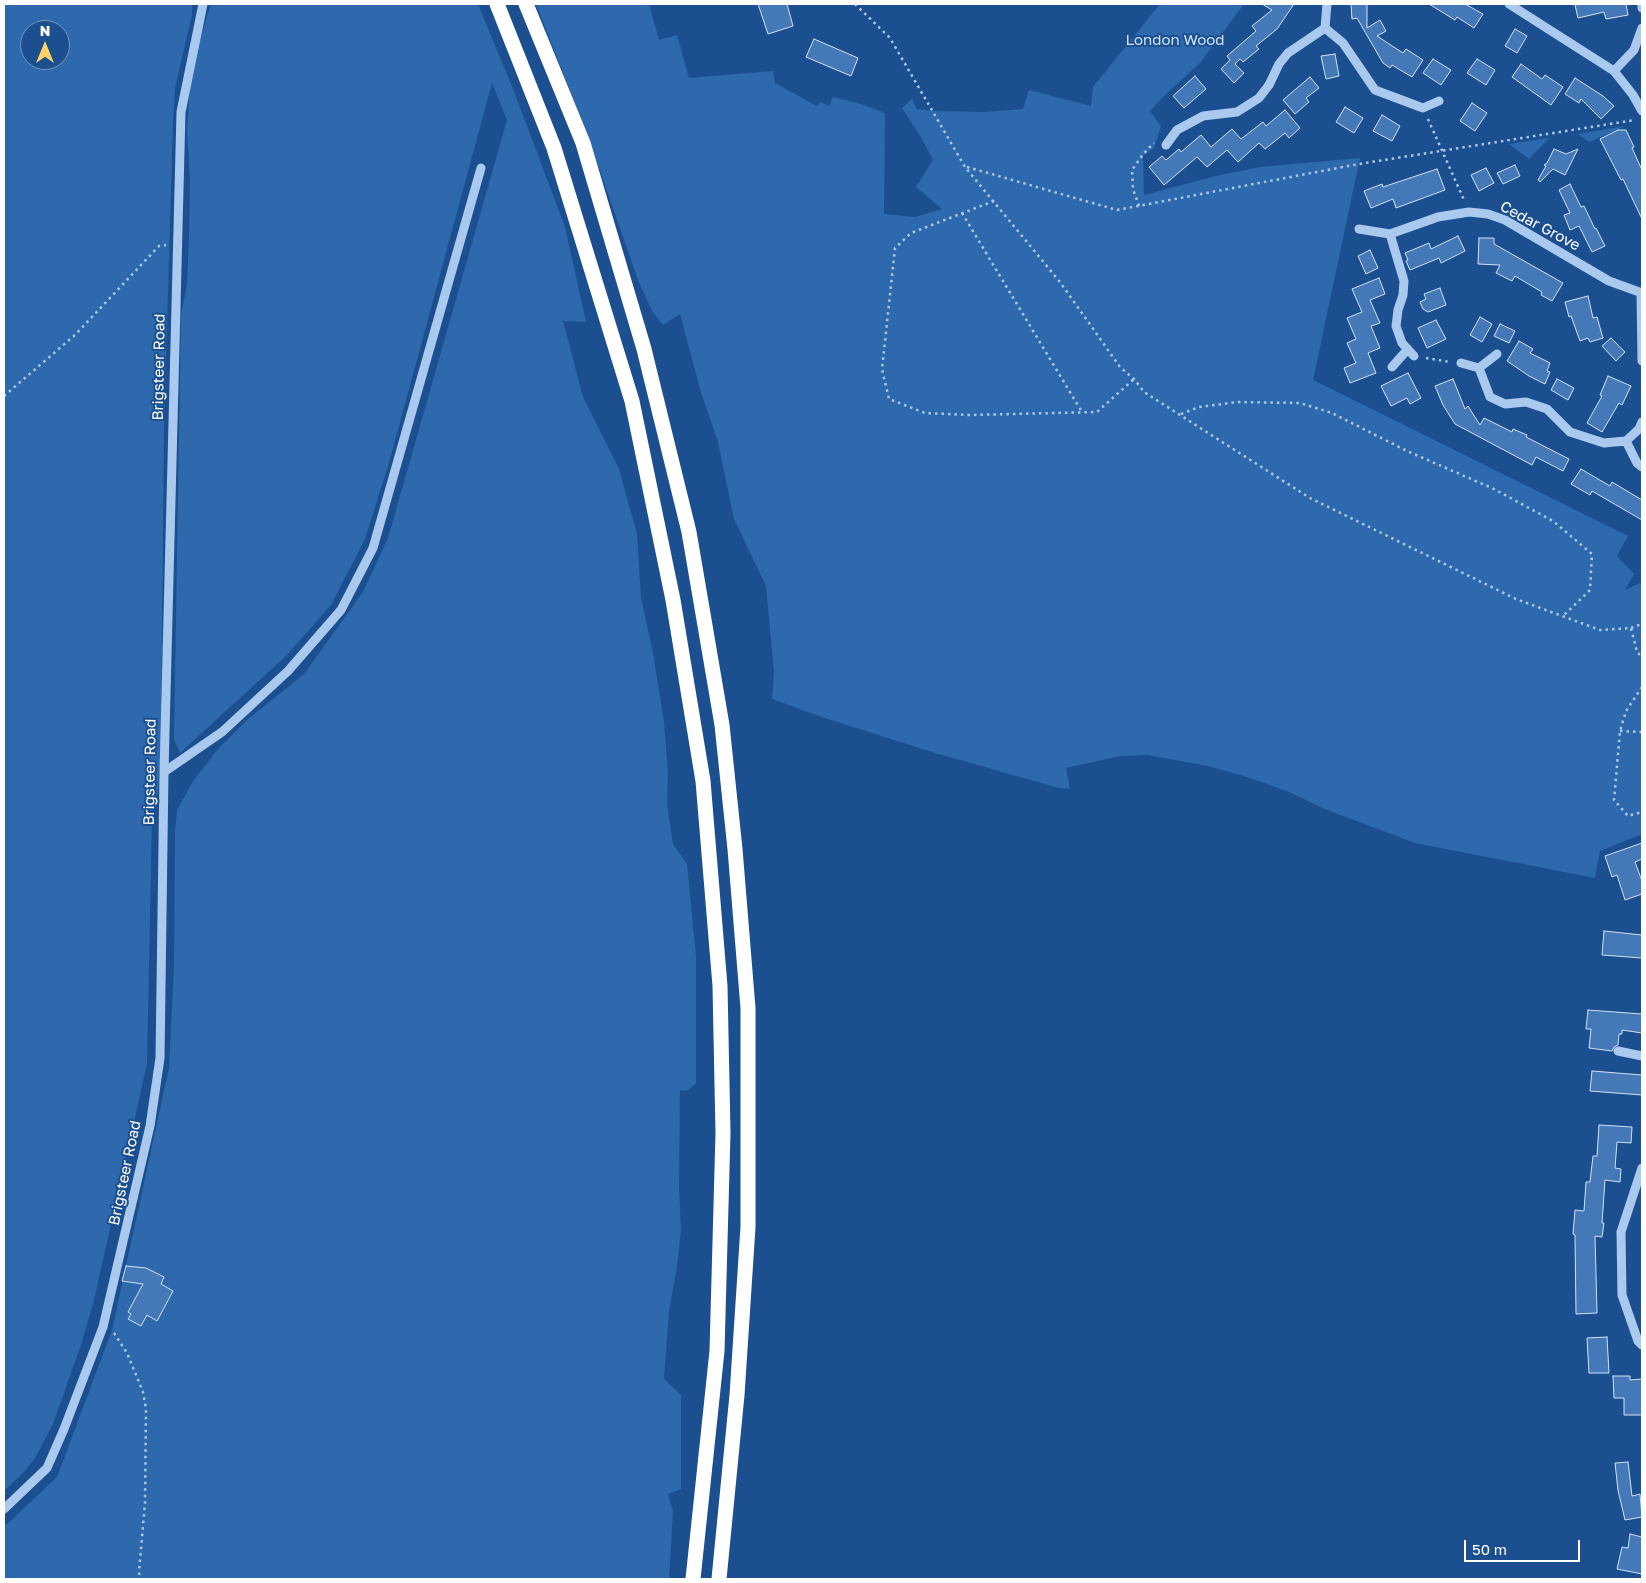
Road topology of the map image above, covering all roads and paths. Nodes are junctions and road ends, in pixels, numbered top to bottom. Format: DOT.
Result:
graph roads {
  1 [pos="203,4"];
  2 [pos="497,4"];
  3 [pos="526,4"];
  4 [pos="855,4"];
  5 [pos="1327,4"];
  6 [pos="1509,4"];
  7 [pos="1642,4"];
  8 [pos="1642,8"];
  9 [pos="1325,28"];
  10 [pos="1642,28"];
  11 [pos="1614,71"];
  12 [pos="1439,101"];
  13 [pos="1423,108"];
  14 [pos="1641,115"];
  15 [pos="1166,145"];
  16 [pos="1442,150"];
  17 [pos="965,167"];
  18 [pos="481,168"];
  19 [pos="994,201"];
  20 [pos="1139,206"];
  21 [pos="1469,212"];
  22 [pos="962,213"];
  23 [pos="1359,229"];
  24 [pos="1390,234"];
  25 [pos="176,244"];
  26 [pos="1642,293"];
  27 [pos="1411,353"];
  28 [pos="1497,354"];
  29 [pos="1642,361"];
  30 [pos="1461,363"];
  31 [pos="1392,367"];
  32 [pos="1479,368"];
  33 [pos="1134,379"];
  34 [pos="4,396"];
  35 [pos="1082,412"];
  36 [pos="1180,414"];
  37 [pos="1642,422"];
  38 [pos="1626,441"];
  39 [pos="1642,467"];
  40 [pos="1563,616"];
  41 [pos="1642,624"];
  42 [pos="1631,628"];
  43 [pos="1642,657"];
  44 [pos="1642,687"];
  45 [pos="1620,731"];
  46 [pos="1642,732"];
  47 [pos="164,772"];
  48 [pos="1642,812"];
  49 [pos="1618,1051"];
  50 [pos="1642,1056"];
  51 [pos="1642,1168"];
  52 [pos="103,1327"];
  53 [pos="1642,1345"];
  54 [pos="4,1509"];
  55 [pos="140,1579"];
  56 [pos="693,1579"];
  57 [pos="719,1579"];
  1 -- 25 [label="street, Brigsteer Road"];
  2 -- 56 [label="highway"];
  3 -- 57 [label="highway"];
  4 -- 17 [label="path"];
  5 -- 9 [label="street"];
  6 -- 11 [label="street"];
  7 -- 8 [label="street"];
  9 -- 13 [label="street"];
  9 -- 15 [label="street"];
  10 -- 11 [label="street"];
  11 -- 14 [label="street"];
  12 -- 13 [label="street"];
  13 -- 16 [label="path"];
  14 -- 16 [label="path"];
  15 -- 20 [label="path"];
  16 -- 20 [label="path"];
  16 -- 21 [label="path"];
  17 -- 19 [label="path"];
  17 -- 20 [label="path"];
  18 -- 47 [label="street"];
  19 -- 22 [label="path"];
  19 -- 33 [label="path"];
  21 -- 24 [label="street, Cedar Grove"];
  21 -- 26 [label="street, Cedar Grove"];
  22 -- 35 [label="path"];
  22 -- 35 [label="path"];
  23 -- 24 [label="street, Cedar Grove"];
  24 -- 27 [label="street"];
  25 -- 34 [label="path"];
  25 -- 47 [label="street, Brigsteer Road"];
  26 -- 29 [label="street"];
  27 -- 30 [label="path"];
  27 -- 31 [label="street"];
  28 -- 32 [label="street"];
  30 -- 32 [label="street"];
  32 -- 38 [label="street"];
  33 -- 35 [label="path"];
  33 -- 36 [label="path"];
  36 -- 40 [label="path"];
  36 -- 40 [label="path"];
  37 -- 38 [label="street"];
  38 -- 39 [label="street"];
  40 -- 42 [label="path"];
  41 -- 42 [label="path"];
  42 -- 43 [label="path"];
  44 -- 45 [label="path"];
  45 -- 46 [label="path"];
  45 -- 48 [label="path"];
  47 -- 52 [label="street, Brigsteer Road"];
  49 -- 50 [label="street"];
  51 -- 53 [label="street"];
  52 -- 54 [label="street, Brigsteer Road"];
  52 -- 55 [label="path"];
}
